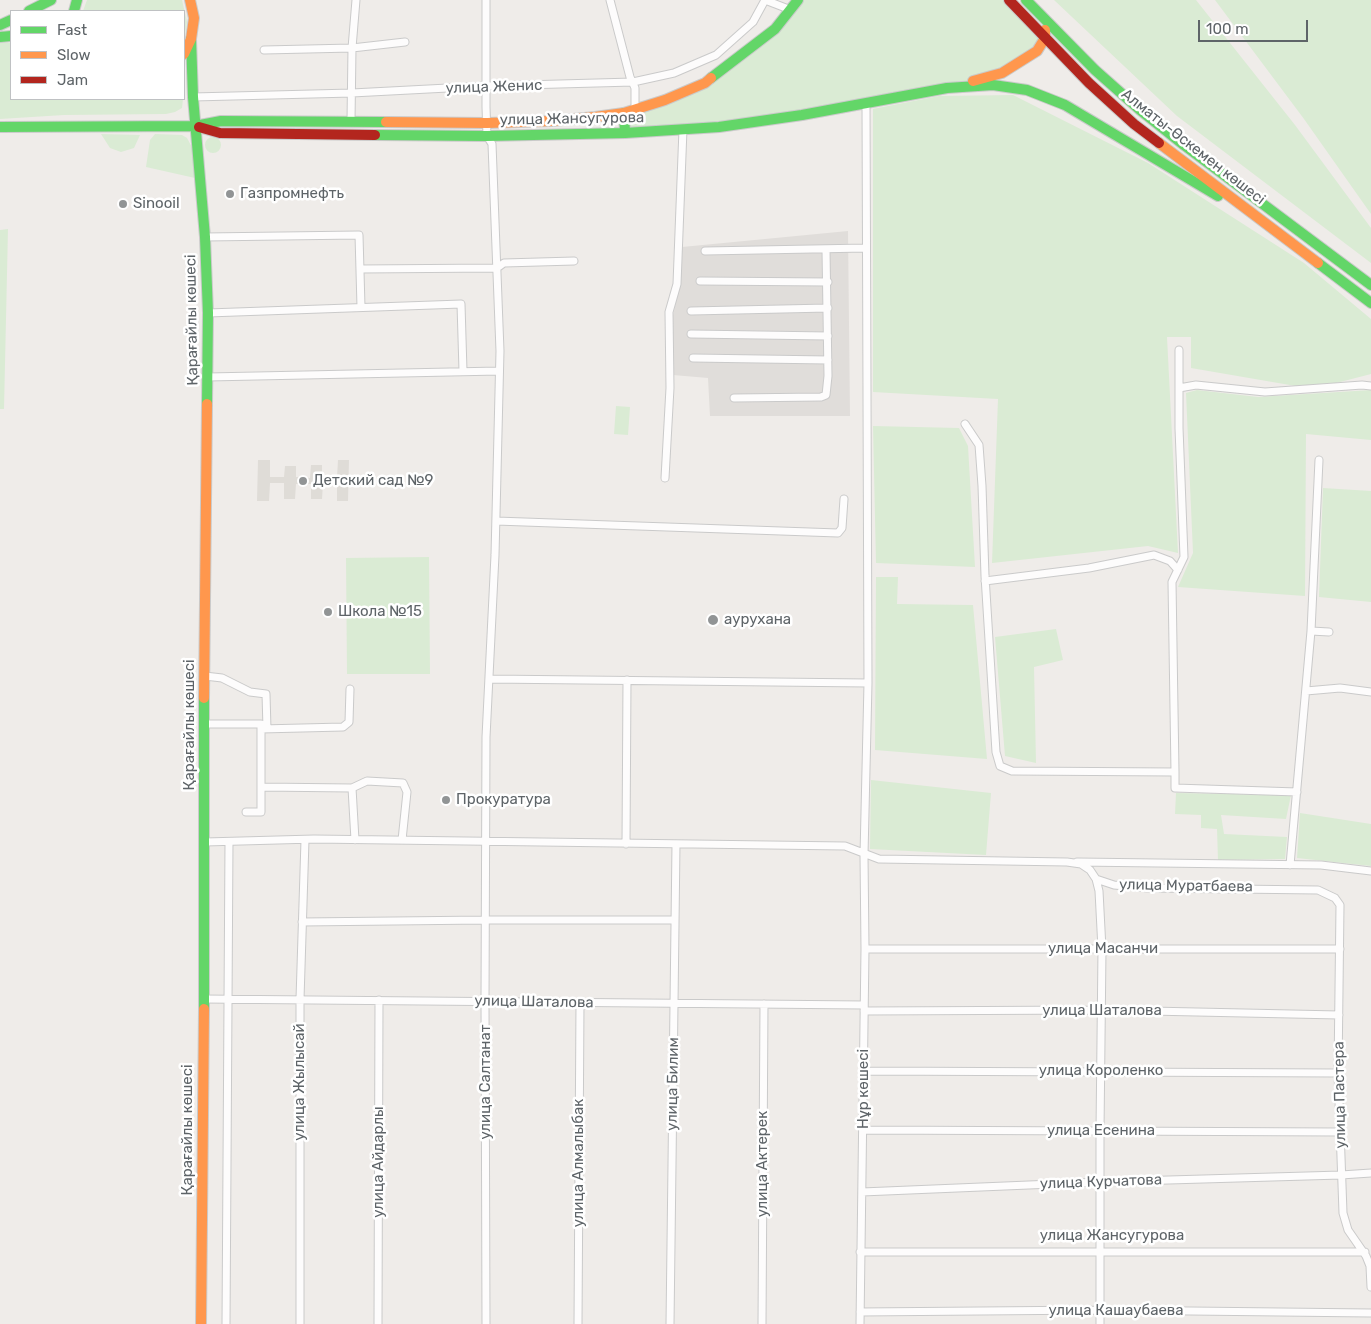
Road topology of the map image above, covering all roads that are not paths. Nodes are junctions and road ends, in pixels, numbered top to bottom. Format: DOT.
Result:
graph roads {
  1 [pos="50,0"];
  2 [pos="190,0"];
  3 [pos="356,0"];
  4 [pos="486,0"];
  5 [pos="610,0"];
  6 [pos="765,0"];
  7 [pos="798,0"];
  8 [pos="1009,0"];
  9 [pos="1029,3"];
  10 [pos="31,7"];
  11 [pos="791,10"];
  12 [pos="1045,38"];
  13 [pos="191,39"];
  14 [pos="405,42"];
  15 [pos="352,48"];
  16 [pos="264,50"];
  17 [pos="185,52"];
  18 [pos="632,82"];
  19 [pos="486,86"];
  20 [pos="947,88"];
  21 [pos="352,94"];
  22 [pos="193,97"];
  23 [pos="866,103"];
  24 [pos="635,110"];
  25 [pos="624,113"];
  26 [pos="355,121"];
  27 [pos="487,123"];
  28 [pos="195,126"];
  29 [pos="0,127"];
  30 [pos="683,129"];
  31 [pos="626,133"];
  32 [pos="358,134"];
  33 [pos="487,136"];
  34 [pos="1292,225"];
  35 [pos="1284,236"];
  36 [pos="205,237"];
  37 [pos="866,248"];
  38 [pos="826,250"];
  39 [pos="705,251"];
  40 [pos="574,261"];
  41 [pos="497,268"];
  42 [pos="360,269"];
  43 [pos="700,281"];
  44 [pos="828,282"];
  45 [pos="1371,285"];
  46 [pos="1371,303"];
  47 [pos="361,308"];
  48 [pos="828,308"];
  49 [pos="691,311"];
  50 [pos="208,312"];
  51 [pos="691,334"];
  52 [pos="828,336"];
  53 [pos="1179,350"];
  54 [pos="693,358"];
  55 [pos="828,360"];
  56 [pos="499,370"];
  57 [pos="462,371"];
  58 [pos="208,376"];
  59 [pos="1371,386"];
  60 [pos="1179,388"];
  61 [pos="734,398"];
  62 [pos="965,424"];
  63 [pos="1319,460"];
  64 [pos="665,478"];
  65 [pos="844,499"];
  66 [pos="496,521"];
  67 [pos="1178,570"];
  68 [pos="985,581"];
  69 [pos="1311,631"];
  70 [pos="1329,632"];
  71 [pos="205,676"];
  72 [pos="489,679"];
  73 [pos="627,680"];
  74 [pos="868,683"];
  75 [pos="350,689"];
  76 [pos="1306,691"];
  77 [pos="1371,692"];
  78 [pos="204,724"];
  79 [pos="264,729"];
  80 [pos="1175,772"];
  81 [pos="262,787"];
  82 [pos="352,788"];
  83 [pos="1296,792"];
  84 [pos="246,812"];
  85 [pos="305,840"];
  86 [pos="355,840"];
  87 [pos="402,840"];
  88 [pos="486,841"];
  89 [pos="205,842"];
  90 [pos="229,842"];
  91 [pos="626,844"];
  92 [pos="676,844"];
  93 [pos="864,855"];
  94 [pos="1067,862"];
  95 [pos="1290,864"];
  96 [pos="1371,871"];
  97 [pos="1096,879"];
  98 [pos="1335,898"];
  99 [pos="485,920"];
  100 [pos="675,920"];
  101 [pos="302,922"];
  102 [pos="865,949"];
  103 [pos="1102,949"];
  104 [pos="1340,949"];
  105 [pos="203,999"];
  106 [pos="228,999"];
  107 [pos="300,999"];
  108 [pos="379,1000"];
  109 [pos="485,1001"];
  110 [pos="580,1002"];
  111 [pos="674,1003"];
  112 [pos="764,1004"];
  113 [pos="864,1008"];
  114 [pos="1102,1010"];
  115 [pos="1339,1015"];
  116 [pos="864,1070"];
  117 [pos="1101,1071"];
  118 [pos="1338,1074"];
  119 [pos="863,1130"];
  120 [pos="1100,1131"];
  121 [pos="1339,1132"];
  122 [pos="1371,1173"];
  123 [pos="1341,1175"];
  124 [pos="1100,1182"];
  125 [pos="862,1192"];
  126 [pos="1100,1251"];
  127 [pos="860,1252"];
  128 [pos="1364,1252"];
  129 [pos="1371,1287"];
  130 [pos="1100,1310"];
  131 [pos="860,1312"];
  132 [pos="1371,1313"];
  133 [pos="201,1324"];
  134 [pos="226,1324"];
  135 [pos="300,1324"];
  136 [pos="378,1324"];
  137 [pos="486,1324"];
  138 [pos="578,1324"];
  139 [pos="670,1324"];
  140 [pos="762,1324"];
  141 [pos="860,1324"];
  142 [pos="1100,1324"];
  1 -- 10 [label="main road"];
  2 -- 13 [label="main road"];
  3 -- 15 [label="street"];
  4 -- 19 [label="street, улица Салтанат"];
  5 -- 18 [label="street"];
  6 -- 11 [label="street"];
  6 -- 18 [label="street, улица Женис"];
  7 -- 11 [label="main road, улица Жансугурова"];
  8 -- 12 [label="main road, Алматы-Өскемен көшесі"];
  9 -- 12 [label="main road"];
  9 -- 34 [label="main road, Алматы-Өскемен көшесі"];
  11 -- 24 [label="main road, улица Жансугурова"];
  12 -- 20 [label="main road"];
  12 -- 35 [label="main road, Алматы-Өскемен көшесі"];
  13 -- 17 [label="main road"];
  13 -- 22 [label="main road, Қарағайлы көшесі"];
  14 -- 15 [label="street"];
  15 -- 16 [label="street"];
  15 -- 21 [label="street"];
  18 -- 19 [label="street, улица Женис"];
  18 -- 24 [label="street"];
  19 -- 21 [label="street, улица Женис"];
  19 -- 27 [label="street, улица Салтанат"];
  20 -- 23 [label="main road, улица Жансугурова"];
  20 -- 35 [label="main road"];
  21 -- 22 [label="street, улица Женис"];
  21 -- 26 [label="street"];
  22 -- 28 [label="main road, Қарағайлы көшесі"];
  23 -- 30 [label="main road, улица Жансугурова"];
  23 -- 37 [label="street, Нұр көшесі"];
  24 -- 25 [label="main road, улица Жансугурова"];
  25 -- 27 [label="main road, улица Жансугурова"];
  25 -- 31 [label="main road"];
  26 -- 27 [label="main road, улица Жансугурова"];
  26 -- 28 [label="main road, улица Жансугурова"];
  26 -- 32 [label="main road"];
  27 -- 33 [label="street, улица Салтанат"];
  28 -- 29 [label="main road, улица Жансугурова"];
  28 -- 32 [label="main road, улица Жансугурова"];
  28 -- 36 [label="main road, Қарағайлы көшесі"];
  30 -- 31 [label="main road, улица Жансугурова"];
  30 -- 64 [label="street"];
  31 -- 33 [label="main road, улица Жансугурова"];
  32 -- 33 [label="main road, улица Жансугурова"];
  33 -- 41 [label="street, улица Салтанат"];
  34 -- 35 [label="main road"];
  34 -- 45 [label="main road, Алматы-Өскемен көшесі"];
  35 -- 46 [label="main road, Алматы-Өскемен көшесі"];
  36 -- 42 [label="street"];
  36 -- 50 [label="main road, Қарағайлы көшесі"];
  37 -- 38 [label="street"];
  37 -- 74 [label="street, Нұр көшесі"];
  38 -- 39 [label="street"];
  38 -- 44 [label="street"];
  40 -- 41 [label="street"];
  41 -- 42 [label="street"];
  41 -- 56 [label="street, улица Салтанат"];
  42 -- 47 [label="street"];
  43 -- 44 [label="street"];
  44 -- 48 [label="street"];
  47 -- 50 [label="street"];
  47 -- 57 [label="street"];
  48 -- 49 [label="street"];
  48 -- 52 [label="street"];
  50 -- 58 [label="main road, Қарағайлы көшесі"];
  51 -- 52 [label="street"];
  52 -- 55 [label="street"];
  53 -- 60 [label="street"];
  54 -- 55 [label="street"];
  55 -- 61 [label="street"];
  56 -- 57 [label="street"];
  56 -- 66 [label="street, улица Салтанат"];
  57 -- 58 [label="street"];
  58 -- 71 [label="main road, Қарағайлы көшесі"];
  59 -- 60 [label="street"];
  60 -- 67 [label="street"];
  62 -- 68 [label="street"];
  63 -- 69 [label="street"];
  65 -- 66 [label="street"];
  66 -- 72 [label="street, улица Салтанат"];
  67 -- 68 [label="street"];
  67 -- 80 [label="street"];
  68 -- 80 [label="street"];
  69 -- 70 [label="street"];
  69 -- 76 [label="street"];
  71 -- 78 [label="main road, Қарағайлы көшесі"];
  71 -- 79 [label="street"];
  72 -- 73 [label="street"];
  72 -- 88 [label="street, улица Салтанат"];
  73 -- 74 [label="street"];
  73 -- 91 [label="street"];
  74 -- 93 [label="street, Нұр көшесі"];
  75 -- 79 [label="street"];
  76 -- 77 [label="street"];
  76 -- 83 [label="street"];
  78 -- 79 [label="street"];
  78 -- 89 [label="main road, Қарағайлы көшесі"];
  79 -- 81 [label="street"];
  80 -- 83 [label="street"];
  81 -- 82 [label="street"];
  81 -- 84 [label="street"];
  82 -- 86 [label="street"];
  82 -- 87 [label="street"];
  83 -- 95 [label="street"];
  85 -- 86 [label="street, улица Муратбаева"];
  85 -- 90 [label="street, улица Муратбаева"];
  85 -- 101 [label="street, улица Жылысай"];
  86 -- 87 [label="street, улица Муратбаева"];
  87 -- 88 [label="street, улица Муратбаева"];
  88 -- 91 [label="street, улица Муратбаева"];
  88 -- 99 [label="street, улица Салтанат"];
  89 -- 90 [label="street, улица Муратбаева"];
  89 -- 105 [label="main road, Қарағайлы көшесі"];
  90 -- 106 [label="street"];
  91 -- 92 [label="street, улица Муратбаева"];
  92 -- 93 [label="street, улица Муратбаева"];
  92 -- 100 [label="street, улица Билим"];
  93 -- 94 [label="street, улица Муратбаева"];
  93 -- 102 [label="street, Нұр көшесі"];
  94 -- 95 [label="street"];
  94 -- 97 [label="street, улица Муратбаева"];
  95 -- 96 [label="street"];
  97 -- 98 [label="street, улица Муратбаева"];
  97 -- 103 [label="street"];
  98 -- 104 [label="street, улица Пастера"];
  99 -- 100 [label="street"];
  99 -- 101 [label="street"];
  99 -- 109 [label="street, улица Салтанат"];
  100 -- 111 [label="street, улица Билим"];
  101 -- 107 [label="street, улица Жылысай"];
  102 -- 103 [label="street, улица Масанчи"];
  102 -- 113 [label="street, Нұр көшесі"];
  103 -- 104 [label="street, улица Масанчи"];
  103 -- 114 [label="street"];
  104 -- 115 [label="street, улица Пастера"];
  105 -- 106 [label="street, улица Шаталова"];
  105 -- 133 [label="main road, Қарағайлы көшесі"];
  106 -- 107 [label="street, улица Шаталова"];
  106 -- 134 [label="street"];
  107 -- 108 [label="street, улица Шаталова"];
  107 -- 135 [label="street, улица Жылысай"];
  108 -- 109 [label="street, улица Шаталова"];
  108 -- 136 [label="street, улица Айдарлы"];
  109 -- 110 [label="street, улица Шаталова"];
  109 -- 137 [label="street, улица Салтанат"];
  110 -- 111 [label="street, улица Шаталова"];
  110 -- 138 [label="street, улица Алмалыбак"];
  111 -- 112 [label="street, улица Шаталова"];
  111 -- 139 [label="street, улица Билим"];
  112 -- 113 [label="street, улица Шаталова"];
  112 -- 140 [label="street, улица Актерек"];
  113 -- 114 [label="street, улица Шаталова"];
  113 -- 116 [label="street, Нұр көшесі"];
  114 -- 115 [label="street, улица Шаталова"];
  114 -- 117 [label="street"];
  115 -- 118 [label="street, улица Пастера"];
  116 -- 117 [label="street, улица Короленко"];
  116 -- 119 [label="street, Нұр көшесі"];
  117 -- 118 [label="street, улица Короленко"];
  117 -- 120 [label="street"];
  118 -- 121 [label="street, улица Пастера"];
  119 -- 120 [label="street, улица Есенина"];
  119 -- 125 [label="street, Нұр көшесі"];
  120 -- 121 [label="street, улица Есенина"];
  120 -- 124 [label="street"];
  121 -- 123 [label="street, улица Пастера"];
  122 -- 123 [label="street, улица Курчатова"];
  123 -- 124 [label="street, улица Курчатова"];
  123 -- 128 [label="street, улица Пастера"];
  124 -- 125 [label="street, улица Курчатова"];
  124 -- 126 [label="street"];
  125 -- 127 [label="street, Нұр көшесі"];
  126 -- 127 [label="street, улица Жансугурова"];
  126 -- 128 [label="street, улица Жансугурова"];
  126 -- 130 [label="street"];
  127 -- 131 [label="street, Нұр көшесі"];
  128 -- 129 [label="street, улица Пастера"];
  130 -- 131 [label="street, улица Кашаубаева"];
  130 -- 132 [label="street, улица Кашаубаева"];
  130 -- 142 [label="street"];
  131 -- 141 [label="street, Нұр көшесі"];
}
